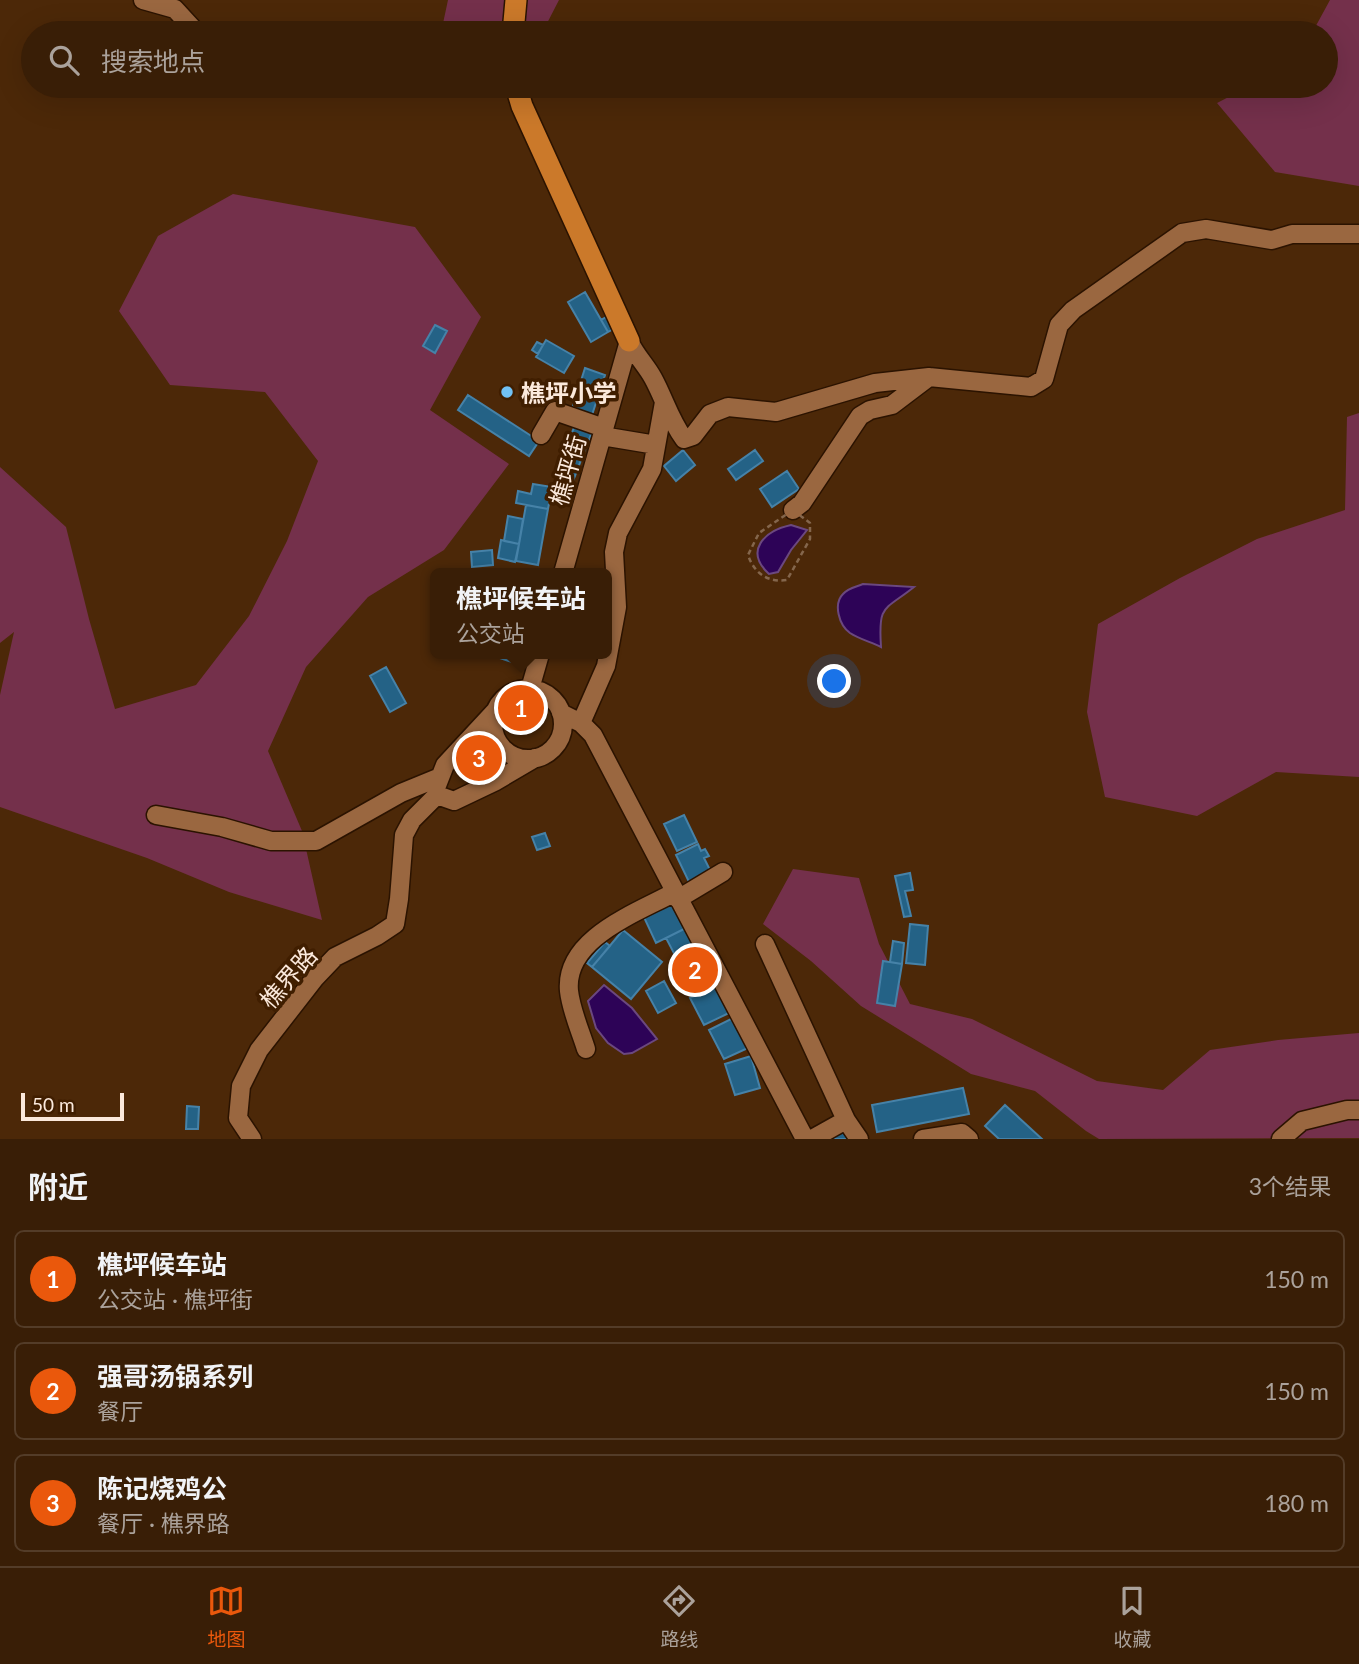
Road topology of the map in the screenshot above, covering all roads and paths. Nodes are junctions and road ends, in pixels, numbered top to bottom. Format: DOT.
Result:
graph roads {
  1 [pos="143,0"];
  2 [pos="516,0"];
  3 [pos="186,21"];
  4 [pos="514,21"];
  5 [pos="520,98"];
  6 [pos="1359,234"];
  7 [pos="629,341"];
  8 [pos="929,377"];
  9 [pos="664,402"];
  10 [pos="603,432"];
  11 [pos="541,435"];
  12 [pos="656,445"];
  13 [pos="793,510"];
  14 [pos="564,568"];
  15 [pos="612,634"];
  16 [pos="539,659"];
  17 [pos="607,659"];
  18 [pos="530,689"];
  19 [pos="496,710"];
  20 [pos="561,713"];
  21 [pos="581,723"];
  22 [pos="535,758"];
  23 [pos="439,786"];
  24 [pos="156,815"];
  25 [pos="723,872"];
  26 [pos="676,896"];
  27 [pos="765,944"];
  28 [pos="586,1049"];
  29 [pos="1359,1110"];
  30 [pos="846,1120"];
  31 [pos="252,1139"];
  32 [pos="805,1139"];
  33 [pos="812,1139"];
  34 [pos="859,1139"];
  35 [pos="923,1139"];
  36 [pos="970,1139"];
  37 [pos="1281,1139"];
  1 -- 3 [label="street"];
  2 -- 4 [label="main road"];
  5 -- 7 [label="main road"];
  6 -- 8 [label="street"];
  7 -- 9 [label="street"];
  7 -- 10 [label="street, 樵坪街"];
  8 -- 9 [label="street"];
  8 -- 13 [label="street"];
  9 -- 12 [label="street"];
  10 -- 11 [label="street"];
  10 -- 12 [label="street"];
  10 -- 14 [label="street, 樵坪街"];
  12 -- 15 [label="street"];
  13 -- 13 [label="path"];
  16 -- 18 [label="street"];
  17 -- 21 [label="street"];
  18 -- 19 [label="street"];
  18 -- 20 [label="street"];
  19 -- 22 [label="street"];
  19 -- 23 [label="street"];
  20 -- 21 [label="street"];
  20 -- 22 [label="street"];
  21 -- 26 [label="street"];
  22 -- 23 [label="street"];
  23 -- 24 [label="street"];
  23 -- 31 [label="street, 樵界路"];
  25 -- 26 [label="street"];
  26 -- 28 [label="street"];
  26 -- 32 [label="street"];
  27 -- 30 [label="street"];
  29 -- 37 [label="street"];
  30 -- 33 [label="street"];
  30 -- 34 [label="street"];
  35 -- 36 [label="street"];
}
